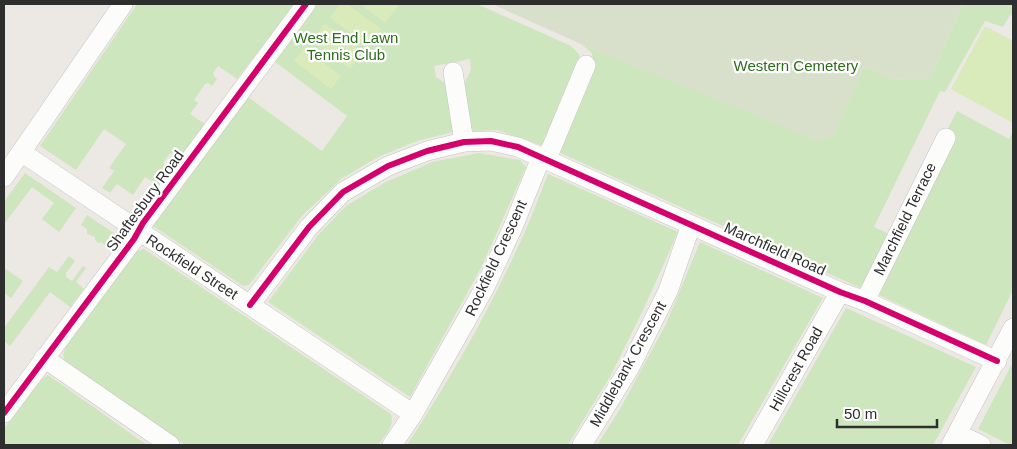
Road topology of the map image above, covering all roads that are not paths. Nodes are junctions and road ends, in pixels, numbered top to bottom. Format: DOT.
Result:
graph roads {
  1 [pos="123,4"];
  2 [pos="306,4"];
  3 [pos="586,64"];
  4 [pos="453,72"];
  5 [pos="946,138"];
  6 [pos="464,142"];
  7 [pos="21,152"];
  8 [pos="544,158"];
  9 [pos="4,177"];
  10 [pos="692,225"];
  11 [pos="138,231"];
  12 [pos="840,292"];
  13 [pos="865,301"];
  14 [pos="250,305"];
  15 [pos="1013,328"];
  16 [pos="44,358"];
  17 [pos="997,361"];
  18 [pos="4,413"];
  19 [pos="414,414"];
  20 [pos="955,440"];
  21 [pos="170,445"];
  22 [pos="392,445"];
  23 [pos="582,445"];
  24 [pos="753,445"];
  25 [pos="981,445"];
  1 -- 7 [label="street"];
  2 -- 11 [label="street, Shaftesbury Road"];
  3 -- 8 [label="street, Rockfield Crescent"];
  4 -- 6 [label="street"];
  5 -- 13 [label="street, Marchfield Terrace"];
  6 -- 8 [label="street, Marchfield Road"];
  6 -- 14 [label="street, Marchfield Road"];
  7 -- 9 [label="street"];
  7 -- 11 [label="street, Rockfield Street"];
  8 -- 10 [label="street, Marchfield Road"];
  8 -- 19 [label="street, Rockfield Crescent"];
  10 -- 12 [label="street, Marchfield Road"];
  10 -- 23 [label="street, Middlebank Crescent"];
  11 -- 14 [label="street, Rockfield Street"];
  11 -- 16 [label="street, Shaftesbury Road"];
  12 -- 13 [label="street, Marchfield Road"];
  12 -- 24 [label="street, Hillcrest Road"];
  13 -- 17 [label="street, Marchfield Road"];
  14 -- 19 [label="street, Rockfield Street"];
  15 -- 17 [label="street"];
  16 -- 18 [label="street, Shaftesbury Road"];
  16 -- 21 [label="street"];
  17 -- 20 [label="street"];
  19 -- 22 [label="street, Rockfield Crescent"];
  20 -- 25 [label="street"];
}
